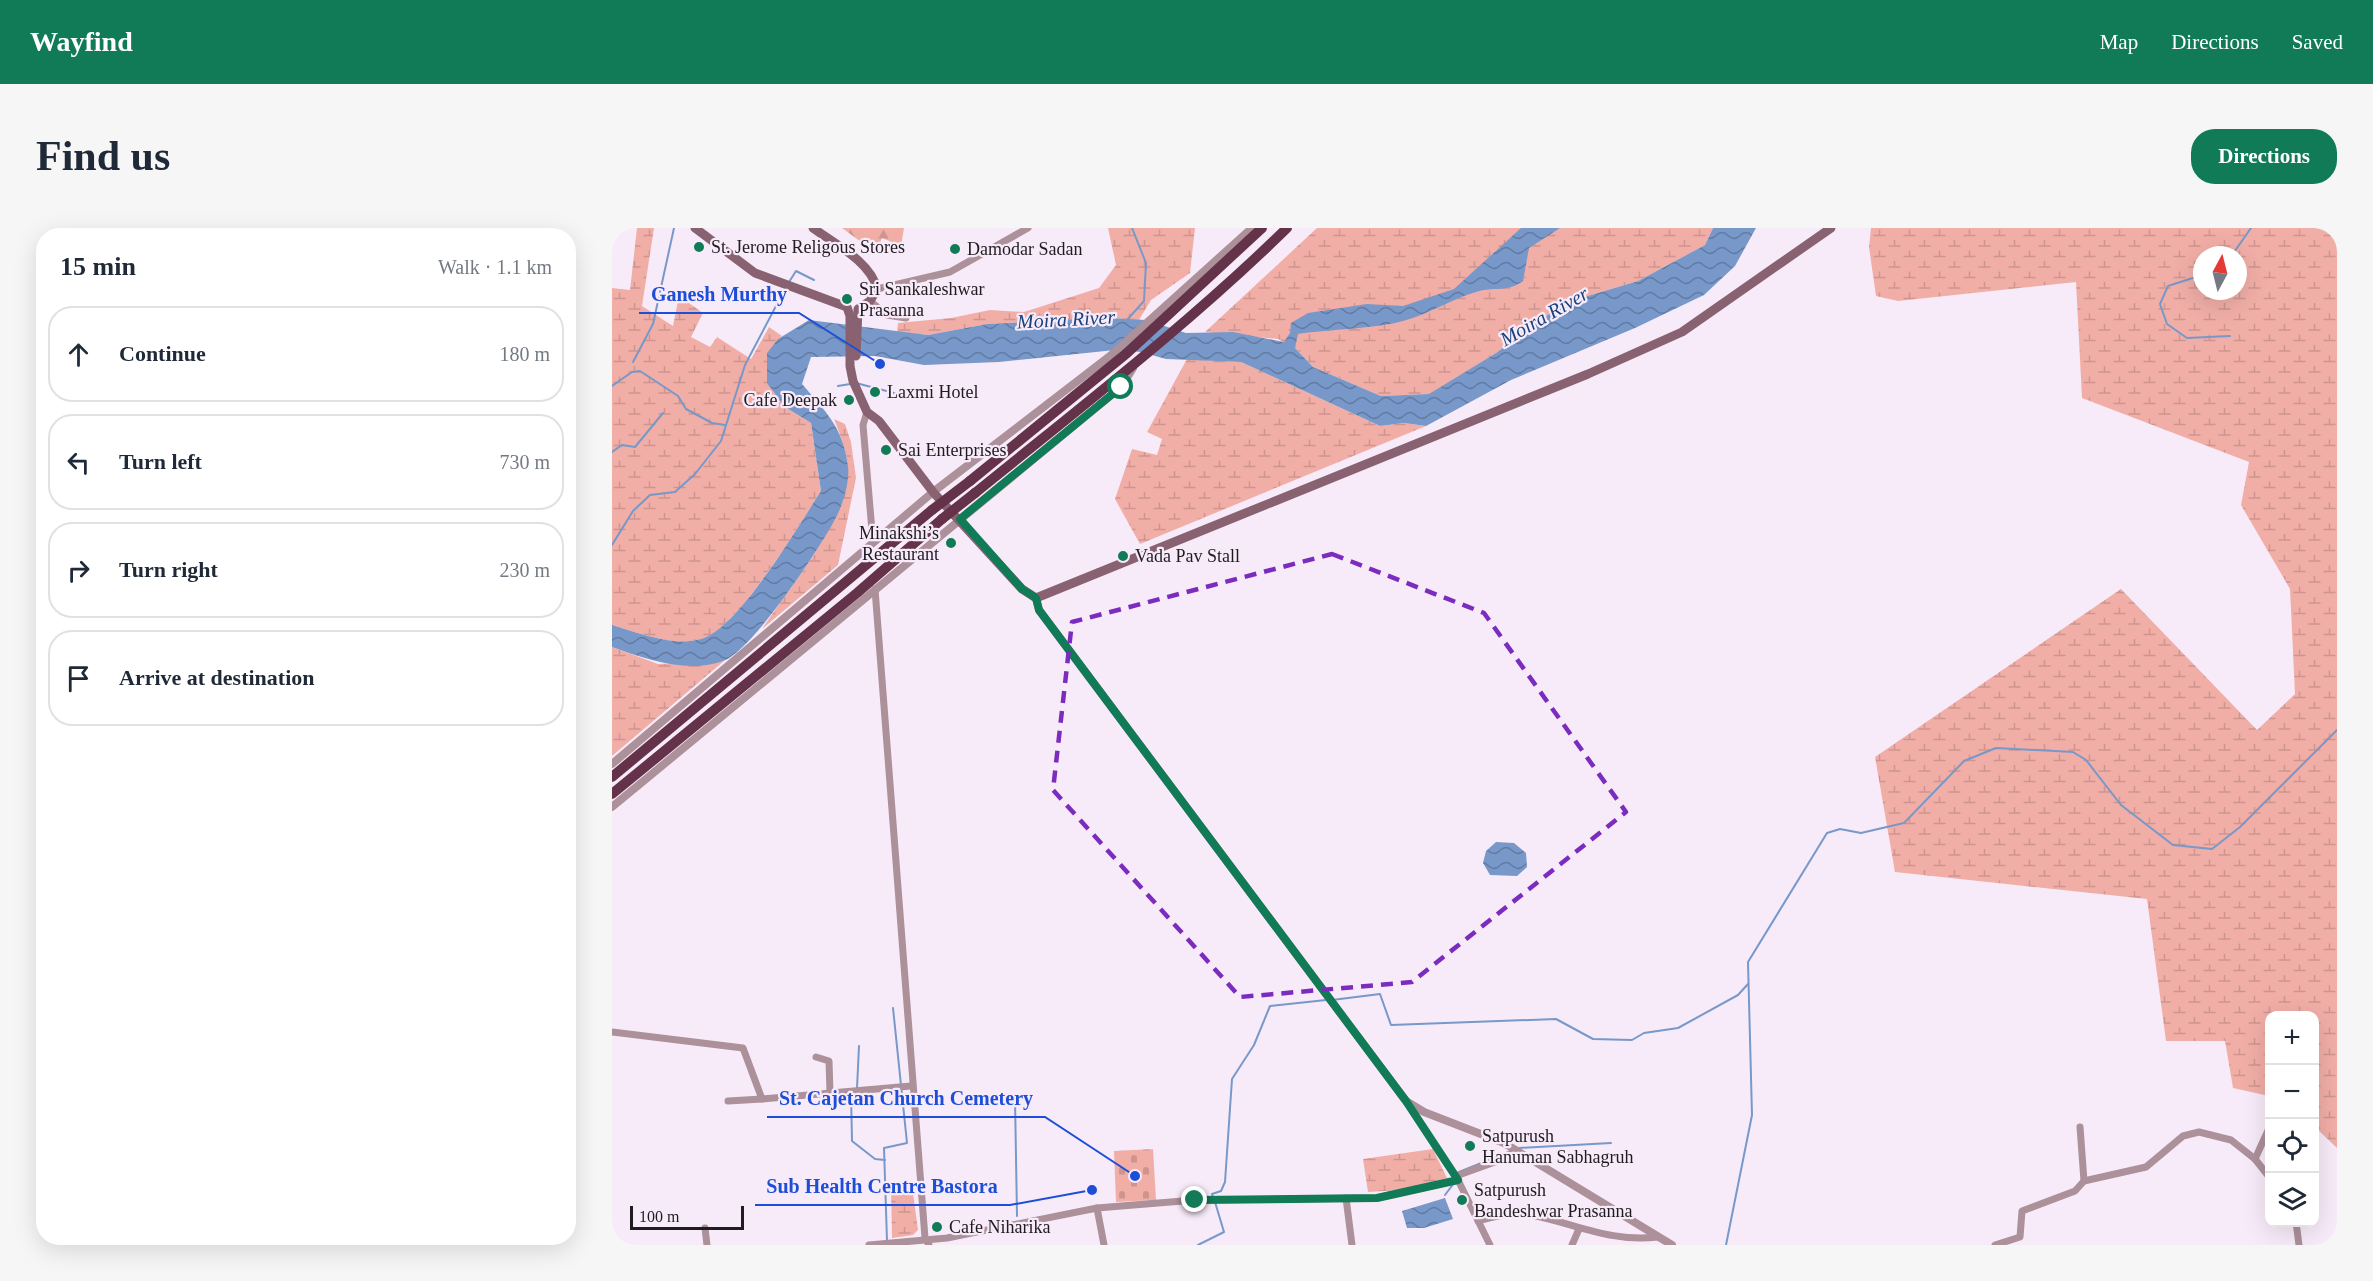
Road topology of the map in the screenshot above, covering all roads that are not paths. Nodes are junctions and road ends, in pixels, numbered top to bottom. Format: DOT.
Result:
graph roads {
  1 [pos="695,228"];
  2 [pos="813,228"];
  3 [pos="1028,228"];
  4 [pos="1252,228"];
  5 [pos="1262,228"];
  6 [pos="1287,228"];
  7 [pos="1831,228"];
  8 [pos="877,289"];
  9 [pos="1178,299"];
  10 [pos="870,301"];
  11 [pos="844,304"];
  12 [pos="860,306"];
  13 [pos="853,316"];
  14 [pos="906,318"];
  15 [pos="1141,359"];
  16 [pos="867,412"];
  17 [pos="933,492"];
  18 [pos="960,519"];
  19 [pos="873,543"];
  20 [pos="875,589"];
  21 [pos="1036,598"];
  22 [pos="612,764"];
  23 [pos="612,777"];
  24 [pos="612,794"];
  25 [pos="612,807"];
  26 [pos="612,1032"];
  27 [pos="816,1057"];
  28 [pos="911,1086"];
  29 [pos="830,1093"];
  30 [pos="762,1099"];
  31 [pos="728,1101"];
  32 [pos="1406,1101"];
  33 [pos="2080,1127"];
  34 [pos="2265,1137"];
  35 [pos="1517,1151"];
  36 [pos="2255,1159"];
  37 [pos="2266,1173"];
  38 [pos="1456,1179"];
  39 [pos="2084,1181"];
  40 [pos="1346,1198"];
  41 [pos="1097,1208"];
  42 [pos="1478,1221"];
  43 [pos="2297,1227"];
  44 [pos="705,1228"];
  45 [pos="1579,1229"];
  46 [pos="1658,1237"];
  47 [pos="927,1242"];
  48 [pos="707,1245"];
  49 [pos="869,1245"];
  50 [pos="1104,1245"];
  51 [pos="1352,1245"];
  52 [pos="1490,1245"];
  53 [pos="1572,1245"];
  54 [pos="1672,1245"];
  55 [pos="1995,1245"];
  56 [pos="2299,1245"];
  1 -- 11 [label="main road"];
  2 -- 8 [label="main road"];
  3 -- 8 [label="street"];
  4 -- 9 [label="street"];
  5 -- 9 [label="highway"];
  6 -- 15 [label="highway"];
  7 -- 21 [label="main road"];
  8 -- 10 [label="main road"];
  9 -- 17 [label="street"];
  9 -- 23 [label="highway, bridge"];
  10 -- 12 [label="main road"];
  10 -- 14 [label="street"];
  11 -- 12 [label="main road"];
  11 -- 13 [label="main road"];
  12 -- 13 [label="main road"];
  13 -- 16 [label="main road"];
  15 -- 18 [label="street"];
  15 -- 24 [label="highway, bridge"];
  16 -- 17 [label="main road"];
  16 -- 19 [label="street"];
  17 -- 18 [label="main road"];
  17 -- 19 [label="street"];
  18 -- 20 [label="street"];
  18 -- 21 [label="main road"];
  19 -- 22 [label="street"];
  20 -- 25 [label="street"];
  20 -- 28 [label="street"];
  21 -- 32 [label="street"];
  26 -- 30 [label="street"];
  27 -- 29 [label="street"];
  28 -- 29 [label="street"];
  28 -- 47 [label="street"];
  29 -- 30 [label="street"];
  30 -- 31 [label="street"];
  32 -- 35 [label="street"];
  32 -- 38 [label="street"];
  33 -- 39 [label="street"];
  34 -- 36 [label="street"];
  35 -- 38 [label="street"];
  35 -- 46 [label="street"];
  36 -- 37 [label="street"];
  36 -- 39 [label="street"];
  38 -- 40 [label="street"];
  38 -- 42 [label="street"];
  39 -- 55 [label="street"];
  40 -- 41 [label="street"];
  40 -- 51 [label="street"];
  41 -- 47 [label="street"];
  41 -- 50 [label="street"];
  42 -- 45 [label="street"];
  42 -- 52 [label="street"];
  43 -- 56 [label="street"];
  44 -- 48 [label="street"];
  45 -- 46 [label="street"];
  45 -- 53 [label="street"];
  46 -- 54 [label="street"];
  47 -- 49 [label="street"];
}
